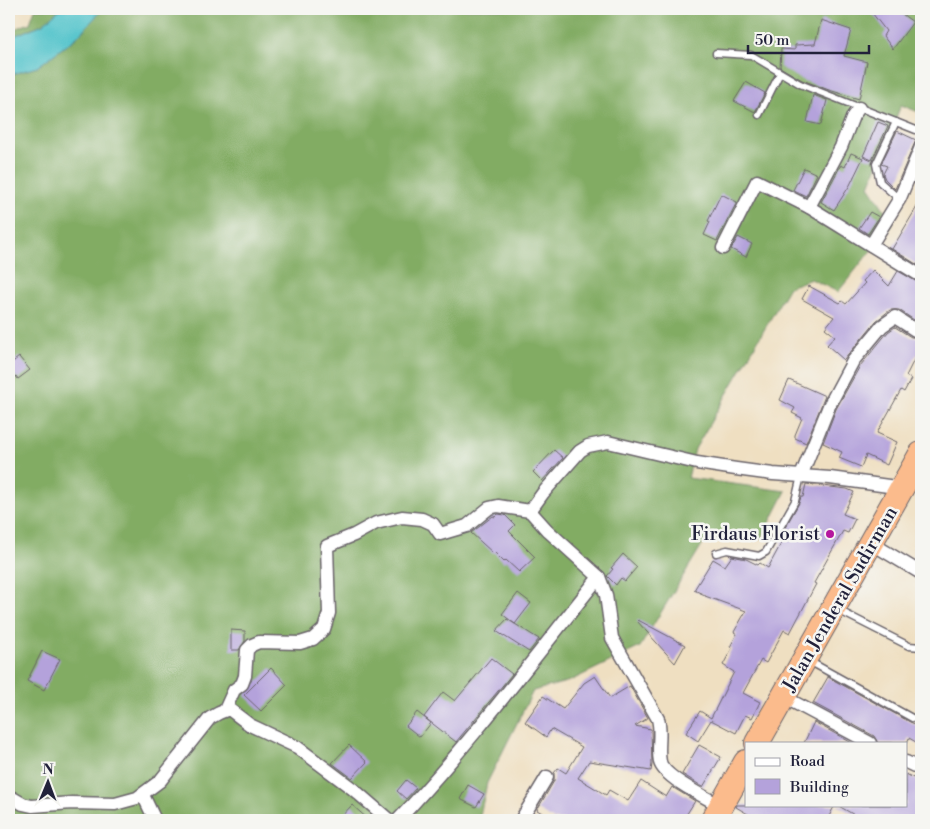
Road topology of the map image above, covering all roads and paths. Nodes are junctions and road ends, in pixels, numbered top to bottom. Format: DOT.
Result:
graph roads {
  1 [pos="716,53"];
  2 [pos="780,72"];
  3 [pos="859,108"];
  4 [pos="759,115"];
  5 [pos="896,122"];
  6 [pos="921,132"];
  7 [pos="921,147"];
  8 [pos="899,199"];
  9 [pos="810,207"];
  10 [pos="871,245"];
  11 [pos="723,248"];
  12 [pos="921,276"];
  13 [pos="921,324"];
  14 [pos="921,454"];
  15 [pos="801,476"];
  16 [pos="903,488"];
  17 [pos="530,512"];
  18 [pos="871,543"];
  19 [pos="716,553"];
  20 [pos="921,574"];
  21 [pos="599,577"];
  22 [pos="834,608"];
  23 [pos="921,647"];
  24 [pos="806,659"];
  25 [pos="784,697"];
  26 [pos="225,710"];
  27 [pos="912,718"];
  28 [pos="758,742"];
  29 [pos="868,742"];
  30 [pos="908,763"];
  31 [pos="745,764"];
  32 [pos="921,769"];
  33 [pos="547,777"];
  34 [pos="143,795"];
  35 [pos="9,796"];
  36 [pos="715,817"];
  37 [pos="382,818"];
  38 [pos="155,820"];
  39 [pos="398,820"];
  40 [pos="521,820"];
  1 -- 2 [label="lane"];
  2 -- 3 [label="lane"];
  2 -- 4 [label="lane"];
  3 -- 5 [label="lane"];
  3 -- 9 [label="street"];
  5 -- 6 [label="lane"];
  5 -- 8 [label="lane"];
  7 -- 8 [label="street"];
  8 -- 10 [label="street"];
  9 -- 10 [label="street"];
  9 -- 11 [label="street"];
  10 -- 12 [label="street"];
  13 -- 15 [label="street"];
  14 -- 16 [label="highway, Jalan Jenderal Sudirman"];
  15 -- 16 [label="street"];
  15 -- 17 [label="street"];
  15 -- 19 [label="lane"];
  16 -- 18 [label="highway, Jalan Jenderal Sudirman"];
  17 -- 21 [label="street"];
  17 -- 26 [label="street"];
  18 -- 20 [label="street"];
  18 -- 22 [label="highway, Jalan Jenderal Sudirman"];
  21 -- 36 [label="street"];
  21 -- 39 [label="street"];
  22 -- 23 [label="lane"];
  22 -- 24 [label="highway, Jalan Jenderal Sudirman"];
  24 -- 25 [label="highway, Jalan Jenderal Sudirman"];
  24 -- 27 [label="lane"];
  25 -- 28 [label="highway, Jalan Jenderal Sudirman"];
  25 -- 29 [label="street"];
  26 -- 34 [label="street"];
  26 -- 37 [label="street"];
  30 -- 32 [label="street"];
  31 -- 36 [label="highway"];
  33 -- 40 [label="street"];
  34 -- 35 [label="street"];
  34 -- 38 [label="street"];
}
